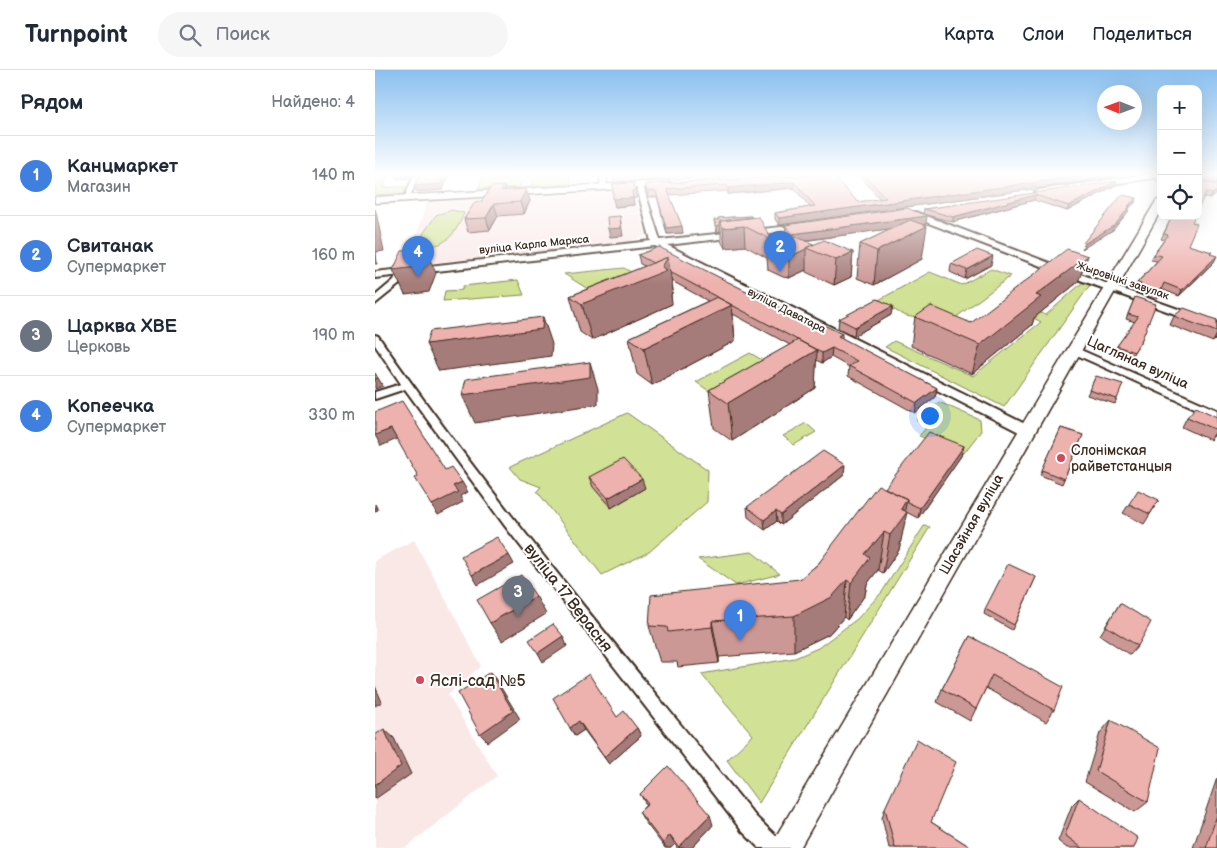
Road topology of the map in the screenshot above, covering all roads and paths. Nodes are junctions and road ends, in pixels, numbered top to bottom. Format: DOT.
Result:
graph roads {
  1 [pos="647,211"];
  2 [pos="922,211"];
  3 [pos="1155,211"];
  4 [pos="911,213"];
  5 [pos="901,214"];
  6 [pos="814,225"];
  7 [pos="656,243"];
  8 [pos="403,271"];
  9 [pos="375,275"];
  10 [pos="1110,288"];
  11 [pos="375,301"];
  12 [pos="1217,326"];
  13 [pos="375,338"];
  14 [pos="1074,350"];
  15 [pos="407,386"];
  16 [pos="375,396"];
  17 [pos="1217,414"];
  18 [pos="1026,430"];
  19 [pos="775,848"];
  20 [pos="784,848"];
  1 -- 7 [label="street"];
  2 -- 4 [label="street"];
  3 -- 10 [label="main road, Шасэйная вуліца"];
  4 -- 5 [label="street"];
  4 -- 10 [label="street, Жыровіцкі завулак"];
  6 -- 7 [label="street, вуліца Карла Маркса"];
  7 -- 8 [label="street, вуліца Карла Маркса"];
  7 -- 18 [label="street, вуліца Даватара"];
  8 -- 9 [label="street, вуліца Карла Маркса"];
  8 -- 11 [label="street"];
  10 -- 12 [label="street, Жыровіцкі завулак"];
  10 -- 14 [label="main road, Шасэйная вуліца"];
  13 -- 15 [label="street, вуліца 17 Верасня"];
  14 -- 17 [label="street, Цагляная вуліца"];
  14 -- 18 [label="main road, Шасэйная вуліца"];
  15 -- 16 [label="street"];
  15 -- 19 [label="street, вуліца 17 Верасня"];
  18 -- 20 [label="main road, Шасэйная вуліца"];
}
